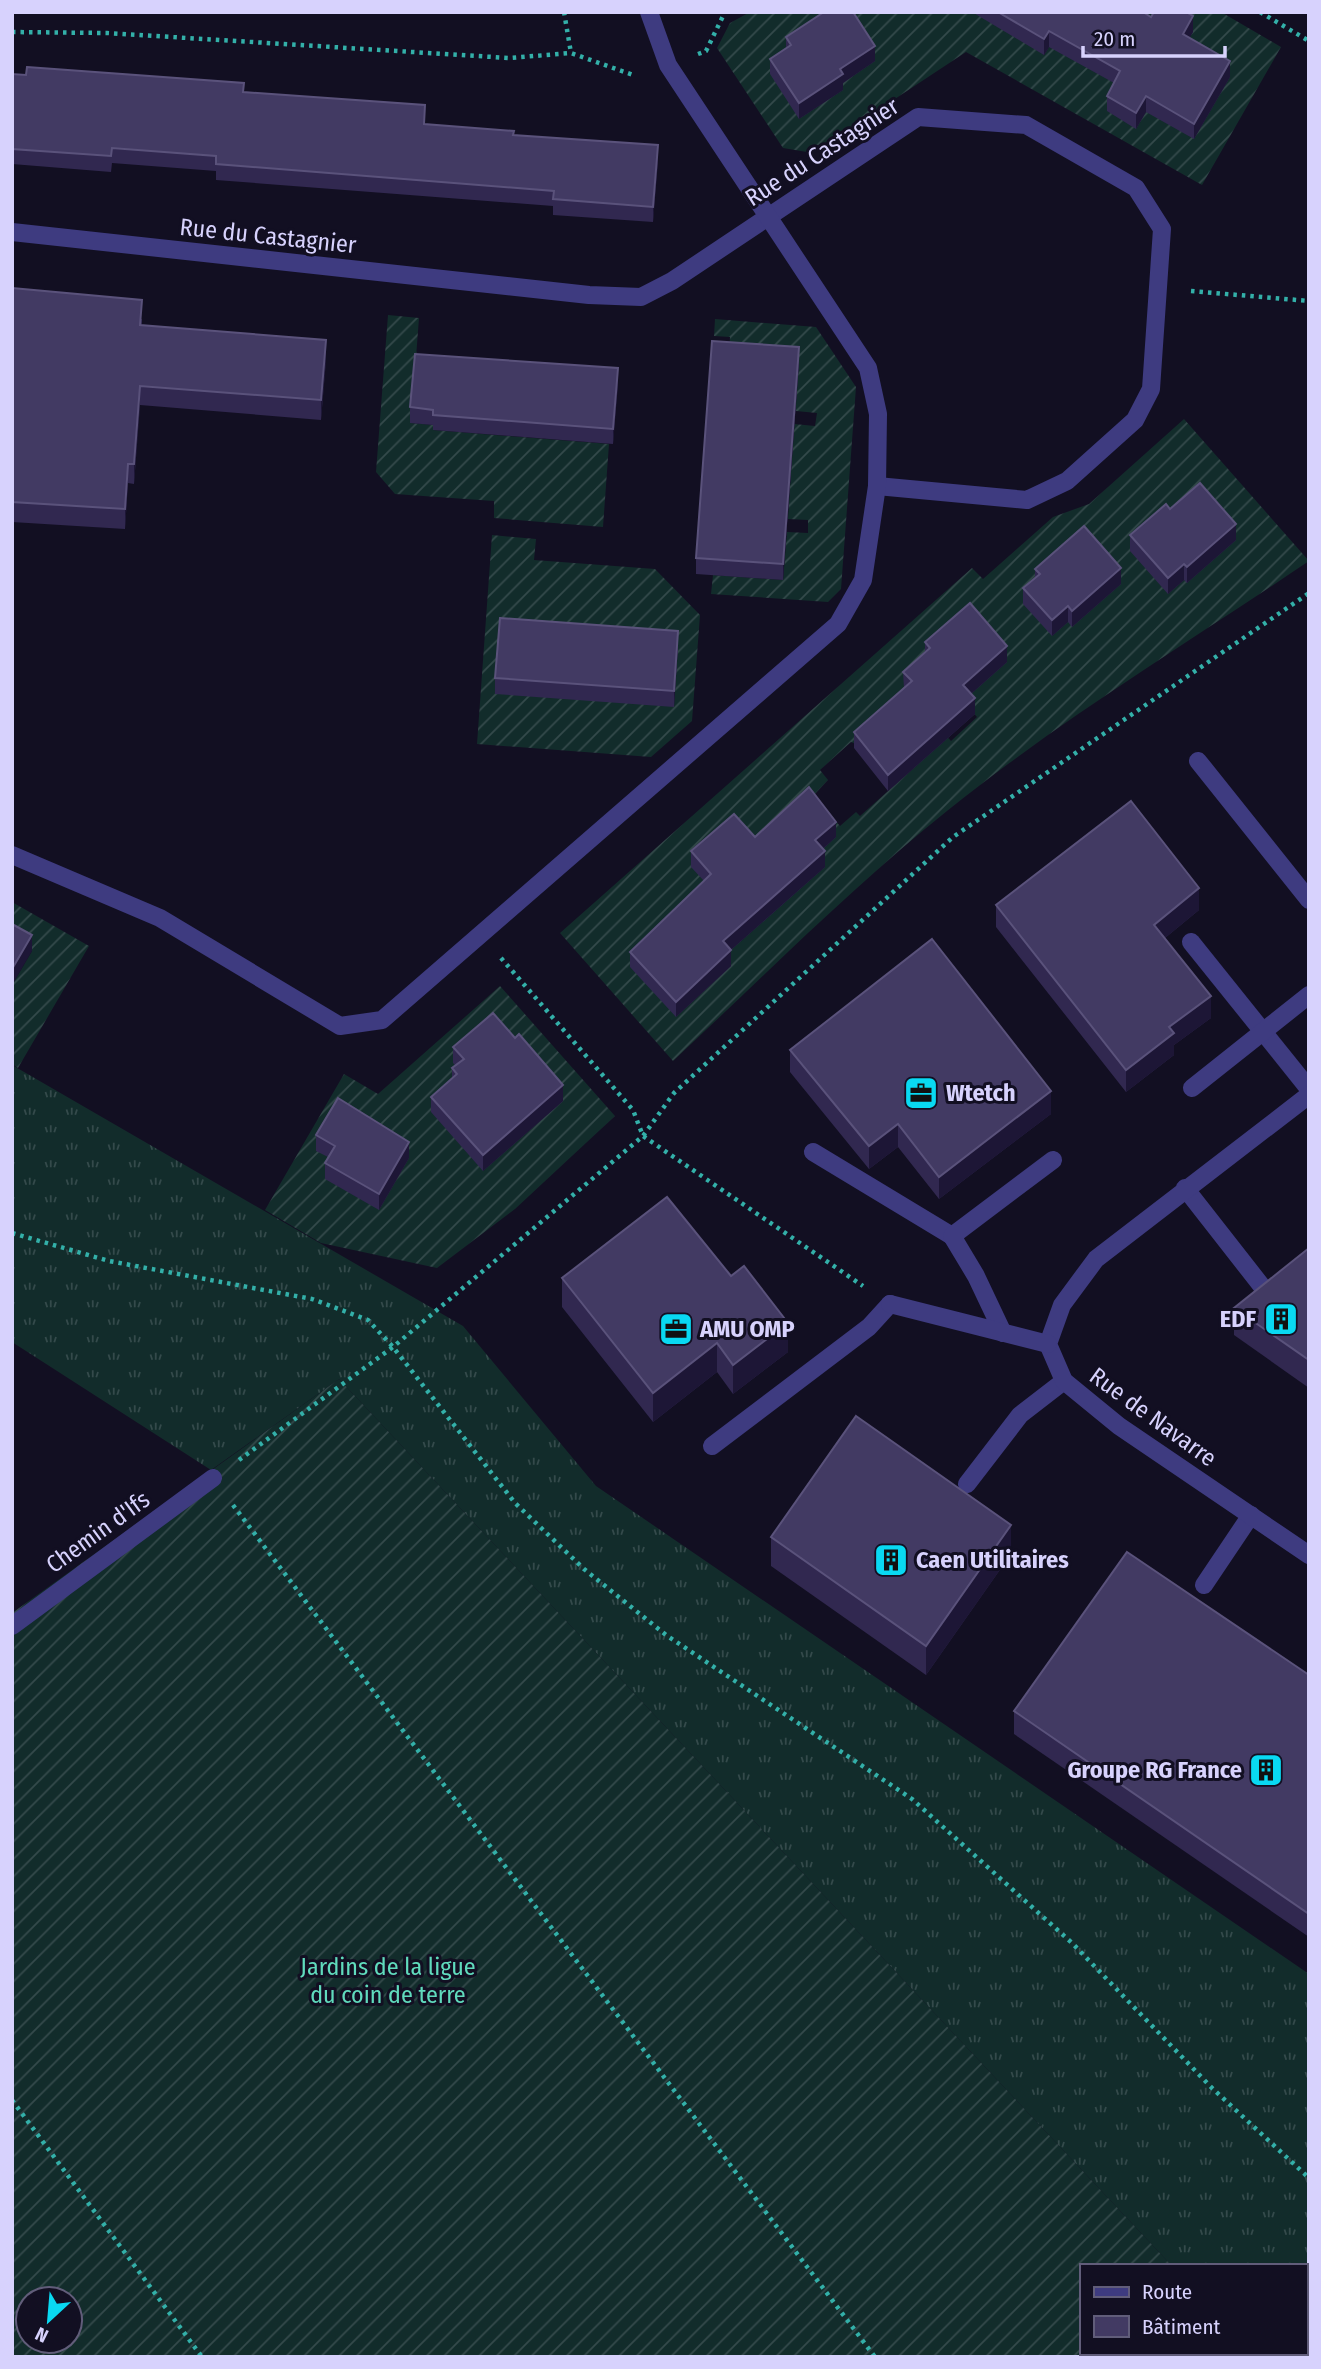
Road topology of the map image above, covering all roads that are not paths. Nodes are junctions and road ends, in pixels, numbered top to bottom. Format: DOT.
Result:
graph roads {
  1 [pos="649,12"];
  2 [pos="766,217"];
  3 [pos="12,232"];
  4 [pos="877,485"];
  5 [pos="1198,761"];
  6 [pos="12,855"];
  7 [pos="1309,900"];
  8 [pos="1191,942"];
  9 [pos="1309,995"];
  10 [pos="1263,1030"];
  11 [pos="1192,1088"];
  12 [pos="1309,1089"];
  13 [pos="1309,1095"];
  14 [pos="813,1152"];
  15 [pos="1053,1160"];
  16 [pos="1185,1188"];
  17 [pos="952,1236"];
  18 [pos="1264,1289"];
  19 [pos="1003,1333"];
  20 [pos="1048,1344"];
  21 [pos="1064,1381"];
  22 [pos="712,1446"];
  23 [pos="213,1478"];
  24 [pos="967,1484"];
  25 [pos="1251,1516"];
  26 [pos="1309,1555"];
  27 [pos="1204,1585"];
  28 [pos="12,1626"];
  1 -- 2 [label="street"];
  2 -- 3 [label="street, Rue du Castagnier"];
  2 -- 4 [label="street"];
  2 -- 4 [label="street, Rue du Castagnier"];
  4 -- 6 [label="street"];
  5 -- 7 [label="street"];
  8 -- 10 [label="street"];
  9 -- 10 [label="street"];
  10 -- 11 [label="street"];
  10 -- 12 [label="street"];
  13 -- 16 [label="street"];
  14 -- 17 [label="street"];
  15 -- 17 [label="street"];
  16 -- 18 [label="street"];
  16 -- 20 [label="street"];
  17 -- 19 [label="street"];
  19 -- 20 [label="street"];
  19 -- 22 [label="street"];
  20 -- 21 [label="street, Rue de Navarre"];
  21 -- 24 [label="street"];
  21 -- 25 [label="street, Rue de Navarre"];
  23 -- 28 [label="street, Chemin d'Ifs"];
  25 -- 26 [label="street, Rue de Navarre"];
  25 -- 27 [label="street"];
}
